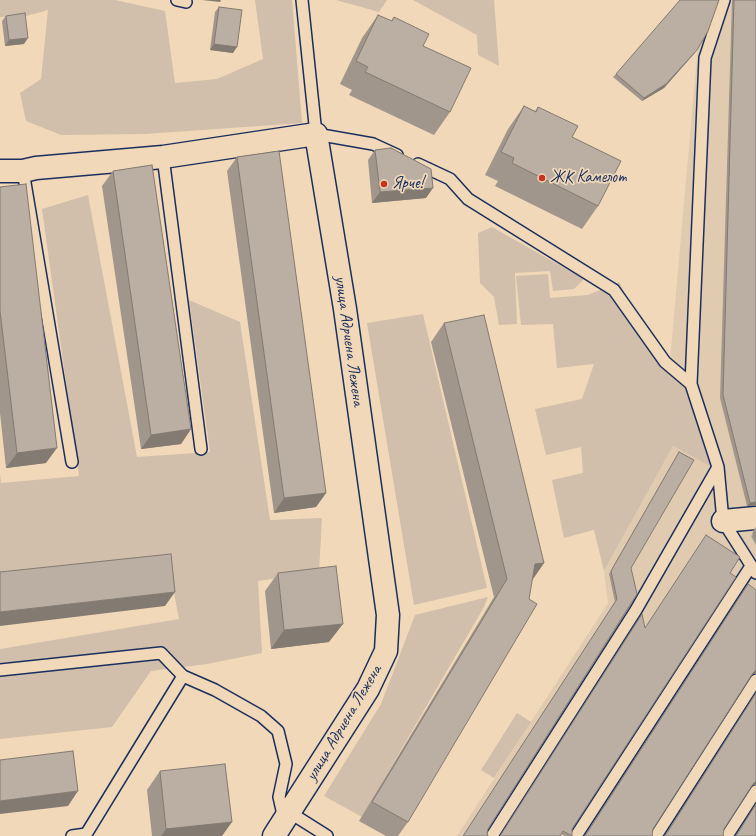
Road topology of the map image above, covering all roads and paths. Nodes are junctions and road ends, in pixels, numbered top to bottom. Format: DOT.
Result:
graph roads {
  1 [pos="302,0"];
  2 [pos="724,0"];
  3 [pos="316,134"];
  4 [pos="163,157"];
  5 [pos="0,171"];
  6 [pos="23,171"];
  7 [pos="691,384"];
  8 [pos="201,449"];
  9 [pos="72,462"];
  10 [pos="718,467"];
  11 [pos="756,518"];
  12 [pos="724,521"];
  13 [pos="753,569"];
  14 [pos="0,670"];
  15 [pos="183,676"];
  16 [pos="756,680"];
  17 [pos="756,791"];
  18 [pos="282,823"];
  19 [pos="85,835"];
  20 [pos="72,836"];
  21 [pos="326,836"];
  22 [pos="492,836"];
  23 [pos="576,836"];
  24 [pos="656,836"];
  25 [pos="727,836"];
  1 -- 3 [label="lane"];
  2 -- 7 [label="lane"];
  3 -- 4 [label="street"];
  3 -- 7 [label="lane"];
  3 -- 18 [label="street, улица Адриена Лежена"];
  4 -- 6 [label="street"];
  4 -- 8 [label="lane"];
  5 -- 6 [label="street"];
  6 -- 9 [label="lane"];
  7 -- 10 [label="lane"];
  10 -- 12 [label="lane"];
  10 -- 22 [label="lane"];
  11 -- 12 [label="street"];
  12 -- 13 [label="lane"];
  13 -- 23 [label="lane"];
  14 -- 15 [label="lane"];
  15 -- 18 [label="lane"];
  15 -- 19 [label="lane"];
  16 -- 24 [label="lane"];
  17 -- 25 [label="lane"];
  18 -- 21 [label="lane"];
  19 -- 20 [label="lane"];
}
